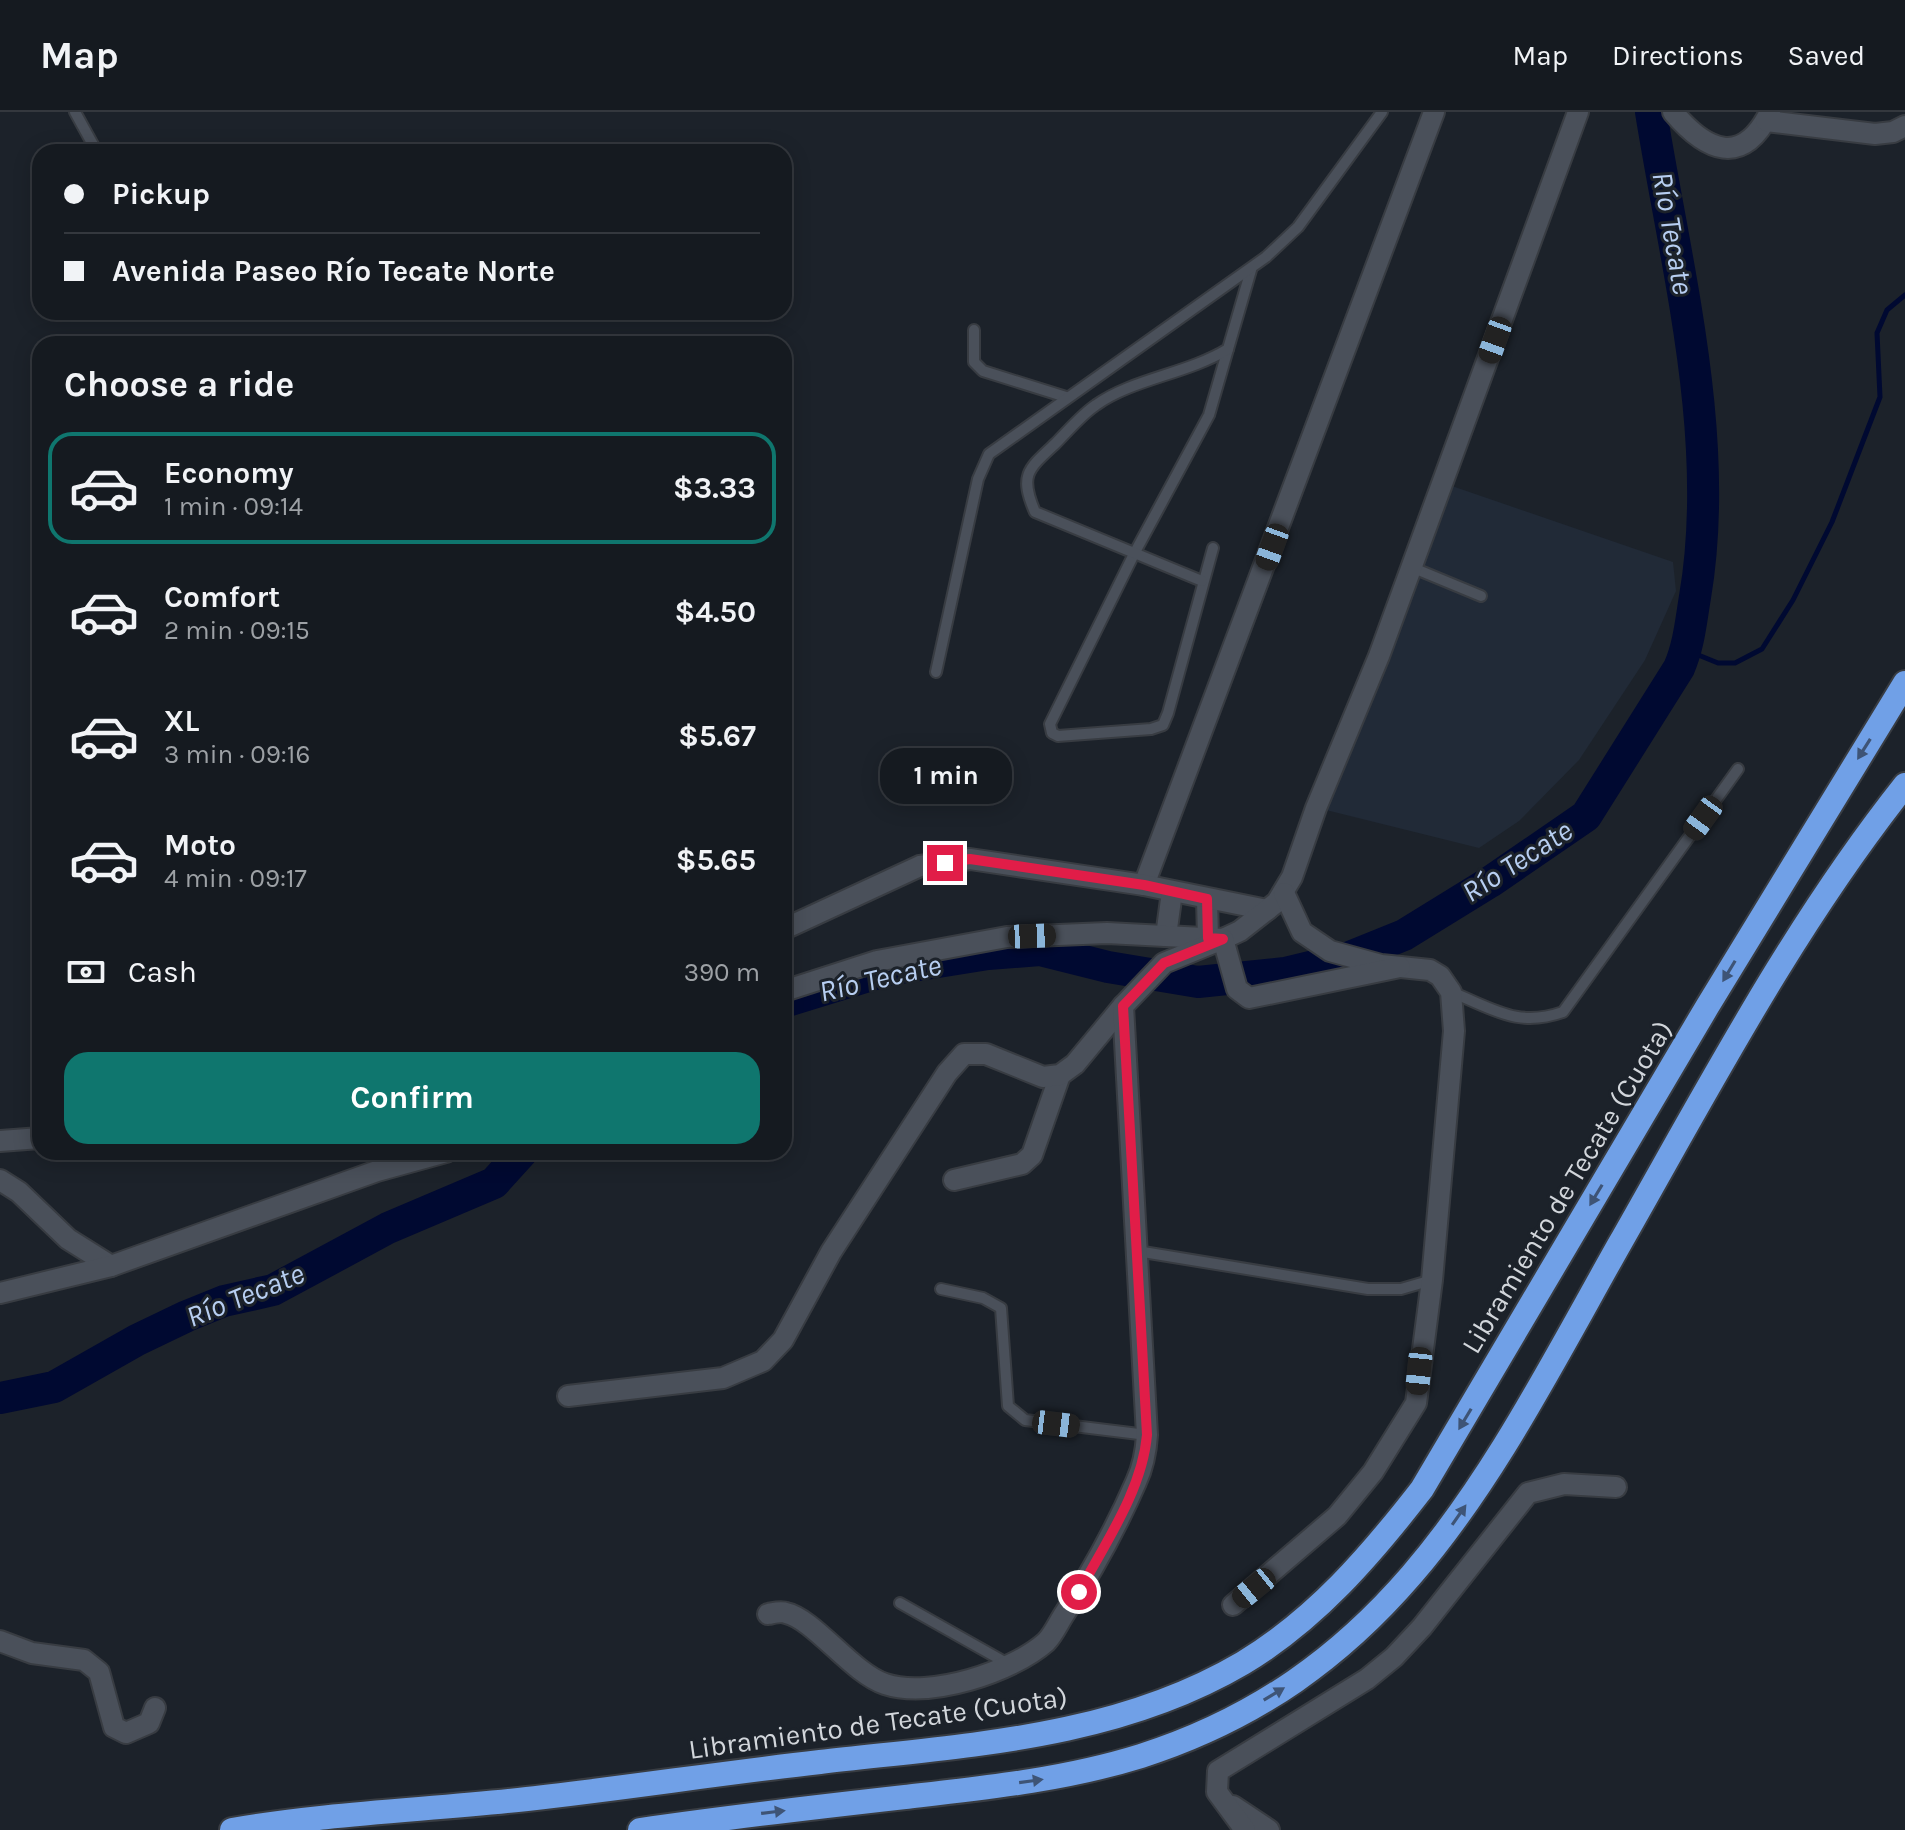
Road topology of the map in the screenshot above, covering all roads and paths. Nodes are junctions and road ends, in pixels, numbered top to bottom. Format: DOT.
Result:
graph roads {
  1 [pos="75,112"];
  2 [pos="1382,112"];
  3 [pos="1434,112"];
  4 [pos="1578,112"];
  5 [pos="1673,112"];
  6 [pos="1768,117"];
  7 [pos="1905,126"];
  8 [pos="93,144"];
  9 [pos="1251,270"];
  10 [pos="974,330"];
  11 [pos="1228,349"];
  12 [pos="1066,397"];
  13 [pos="1213,548"];
  14 [pos="1134,554"];
  15 [pos="1411,567"];
  16 [pos="1202,581"];
  17 [pos="1481,596"];
  18 [pos="936,672"];
  19 [pos="1905,683"];
  20 [pos="1738,769"];
  21 [pos="1905,785"];
  22 [pos="1144,885"];
  23 [pos="1172,892"];
  24 [pos="1284,893"];
  25 [pos="1207,899"];
  26 [pos="1267,910"];
  27 [pos="792,925"];
  28 [pos="1166,936"];
  29 [pos="1215,939"];
  30 [pos="1400,967"];
  31 [pos="792,988"];
  32 [pos="1451,992"];
  33 [pos="1129,999"];
  34 [pos="1060,1075"];
  35 [pos="32,1139"];
  36 [pos="0,1141"];
  37 [pos="417,1160"];
  38 [pos="0,1180"];
  39 [pos="954,1180"];
  40 [pos="1137,1251"];
  41 [pos="111,1266"];
  42 [pos="1432,1280"];
  43 [pos="941,1289"];
  44 [pos="0,1293"];
  45 [pos="568,1396"];
  46 [pos="1147,1435"];
  47 [pos="1616,1487"];
  48 [pos="900,1603"];
  49 [pos="1233,1605"];
  50 [pos="768,1614"];
  51 [pos="0,1641"];
  52 [pos="1011,1666"];
  53 [pos="155,1708"];
  54 [pos="1223,1800"];
  55 [pos="232,1830"];
  56 [pos="640,1830"];
  57 [pos="1245,1830"];
  58 [pos="1269,1830"];
  1 -- 8 [label="lane"];
  2 -- 9 [label="lane"];
  3 -- 22 [label="street"];
  4 -- 15 [label="street"];
  5 -- 6 [label="street"];
  6 -- 7 [label="street"];
  9 -- 11 [label="lane"];
  9 -- 12 [label="lane"];
  10 -- 12 [label="lane"];
  11 -- 14 [label="lane"];
  11 -- 14 [label="lane"];
  12 -- 18 [label="lane"];
  13 -- 16 [label="lane"];
  14 -- 16 [label="lane"];
  14 -- 16 [label="lane"];
  15 -- 17 [label="lane"];
  15 -- 24 [label="street"];
  19 -- 55 [label="highway, Libramiento de Tecate (Cuota), one-way"];
  20 -- 32 [label="lane"];
  56 -- 21 [label="highway, one-way"];
  22 -- 23 [label="street"];
  22 -- 27 [label="street"];
  23 -- 25 [label="street"];
  23 -- 28 [label="street"];
  24 -- 26 [label="street"];
  24 -- 30 [label="street"];
  25 -- 26 [label="street"];
  25 -- 29 [label="street"];
  26 -- 29 [label="street"];
  28 -- 29 [label="street"];
  28 -- 31 [label="street"];
  29 -- 30 [label="street"];
  29 -- 33 [label="street"];
  30 -- 32 [label="street"];
  32 -- 42 [label="street"];
  33 -- 34 [label="street"];
  33 -- 40 [label="street"];
  34 -- 39 [label="street"];
  34 -- 45 [label="street"];
  35 -- 36 [label="street"];
  37 -- 41 [label="street"];
  38 -- 41 [label="street"];
  40 -- 42 [label="lane"];
  40 -- 46 [label="street"];
  41 -- 44 [label="street"];
  42 -- 49 [label="street"];
  43 -- 46 [label="lane"];
  46 -- 52 [label="street"];
  47 -- 54 [label="street"];
  48 -- 52 [label="lane"];
  50 -- 52 [label="street"];
  51 -- 53 [label="street"];
  54 -- 57 [label="street"];
  54 -- 58 [label="street"];
}
